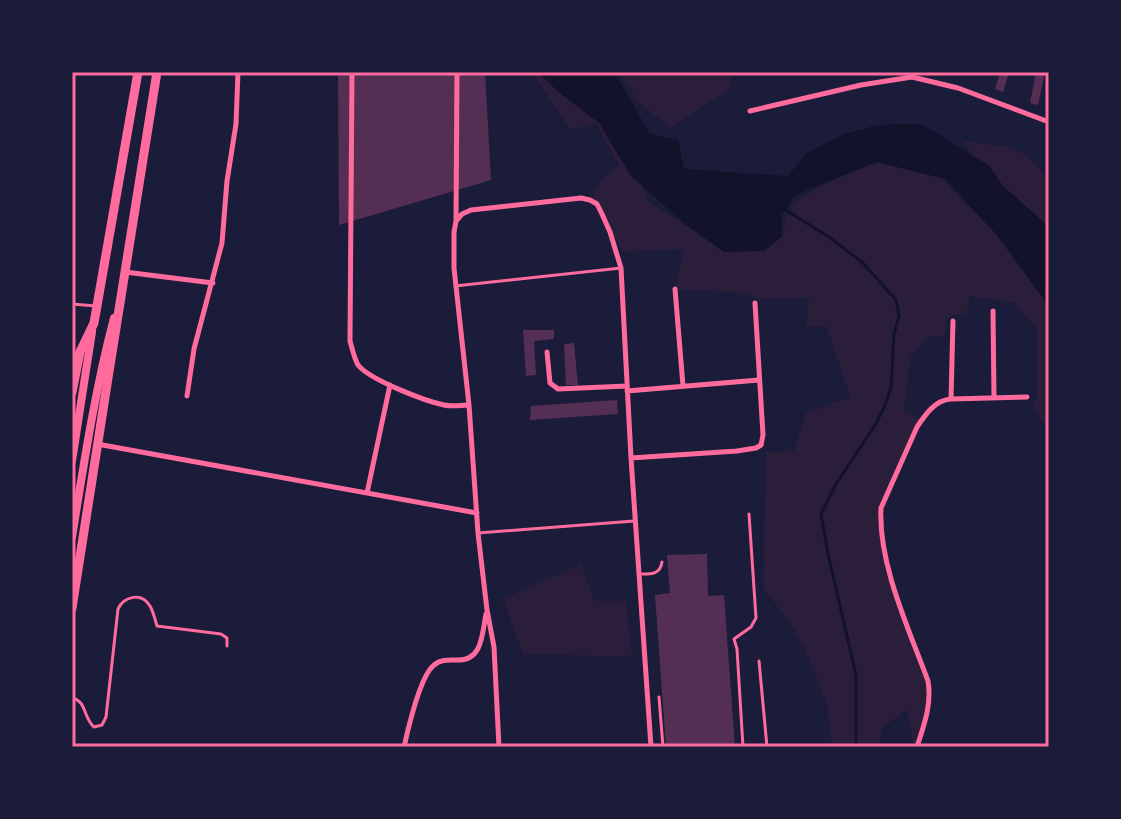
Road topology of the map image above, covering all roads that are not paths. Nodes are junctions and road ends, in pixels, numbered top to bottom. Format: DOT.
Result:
graph roads {
  1 [pos="138,72"];
  2 [pos="157,72"];
  3 [pos="238,72"];
  4 [pos="352,72"];
  5 [pos="457,72"];
  6 [pos="899,75"];
  7 [pos="750,111"];
  8 [pos="1049,122"];
  9 [pos="456,221"];
  10 [pos="621,268"];
  11 [pos="124,271"];
  12 [pos="213,283"];
  13 [pos="455,286"];
  14 [pos="675,289"];
  15 [pos="119,299"];
  16 [pos="755,303"];
  17 [pos="72,304"];
  18 [pos="97,306"];
  19 [pos="993,311"];
  20 [pos="953,321"];
  21 [pos="94,323"];
  22 [pos="547,352"];
  23 [pos="759,380"];
  24 [pos="390,385"];
  25 [pos="683,386"];
  26 [pos="627,388"];
  27 [pos="72,392"];
  28 [pos="187,396"];
  29 [pos="994,397"];
  30 [pos="1027,397"];
  31 [pos="951,399"];
  32 [pos="469,405"];
  33 [pos="96,444"];
  34 [pos="631,458"];
  35 [pos="72,461"];
  36 [pos="367,493"];
  37 [pos="477,513"];
  38 [pos="749,514"];
  39 [pos="636,521"];
  40 [pos="478,533"];
  41 [pos="72,537"];
  42 [pos="662,562"];
  43 [pos="639,574"];
  44 [pos="72,608"];
  45 [pos="487,610"];
  46 [pos="227,646"];
  47 [pos="759,661"];
  48 [pos="659,697"];
  49 [pos="72,698"];
  50 [pos="404,747"];
  51 [pos="499,747"];
  52 [pos="651,747"];
  53 [pos="663,747"];
  54 [pos="743,747"];
  55 [pos="767,747"];
  56 [pos="917,747"];
  1 -- 18 [label="highway"];
  2 -- 11 [label="highway"];
  3 -- 12 [label="street"];
  4 -- 24 [label="street"];
  5 -- 9 [label="street"];
  6 -- 7 [label="street"];
  6 -- 8 [label="street"];
  9 -- 10 [label="street"];
  9 -- 13 [label="street"];
  10 -- 13 [label="lane"];
  10 -- 26 [label="street"];
  11 -- 12 [label="street"];
  11 -- 15 [label="highway"];
  12 -- 28 [label="street"];
  13 -- 32 [label="street"];
  14 -- 25 [label="street"];
  15 -- 33 [label="highway"];
  15 -- 41 [label="main road"];
  16 -- 23 [label="street"];
  17 -- 18 [label="lane"];
  18 -- 21 [label="highway"];
  19 -- 29 [label="street"];
  20 -- 31 [label="street"];
  21 -- 27 [label="highway"];
  21 -- 35 [label="main road"];
  22 -- 26 [label="street"];
  23 -- 25 [label="street"];
  23 -- 34 [label="street"];
  24 -- 32 [label="street"];
  24 -- 36 [label="street"];
  25 -- 26 [label="street"];
  26 -- 34 [label="street"];
  29 -- 30 [label="street"];
  29 -- 31 [label="street"];
  31 -- 56 [label="street"];
  32 -- 37 [label="street"];
  33 -- 36 [label="street"];
  33 -- 44 [label="highway"];
  34 -- 39 [label="street"];
  36 -- 37 [label="street"];
  37 -- 40 [label="street"];
  38 -- 54 [label="lane"];
  39 -- 40 [label="lane"];
  39 -- 43 [label="street"];
  40 -- 45 [label="street"];
  42 -- 43 [label="lane"];
  43 -- 52 [label="street"];
  45 -- 50 [label="street"];
  45 -- 51 [label="street"];
  46 -- 49 [label="lane"];
  47 -- 55 [label="lane"];
  48 -- 53 [label="lane"];
}
